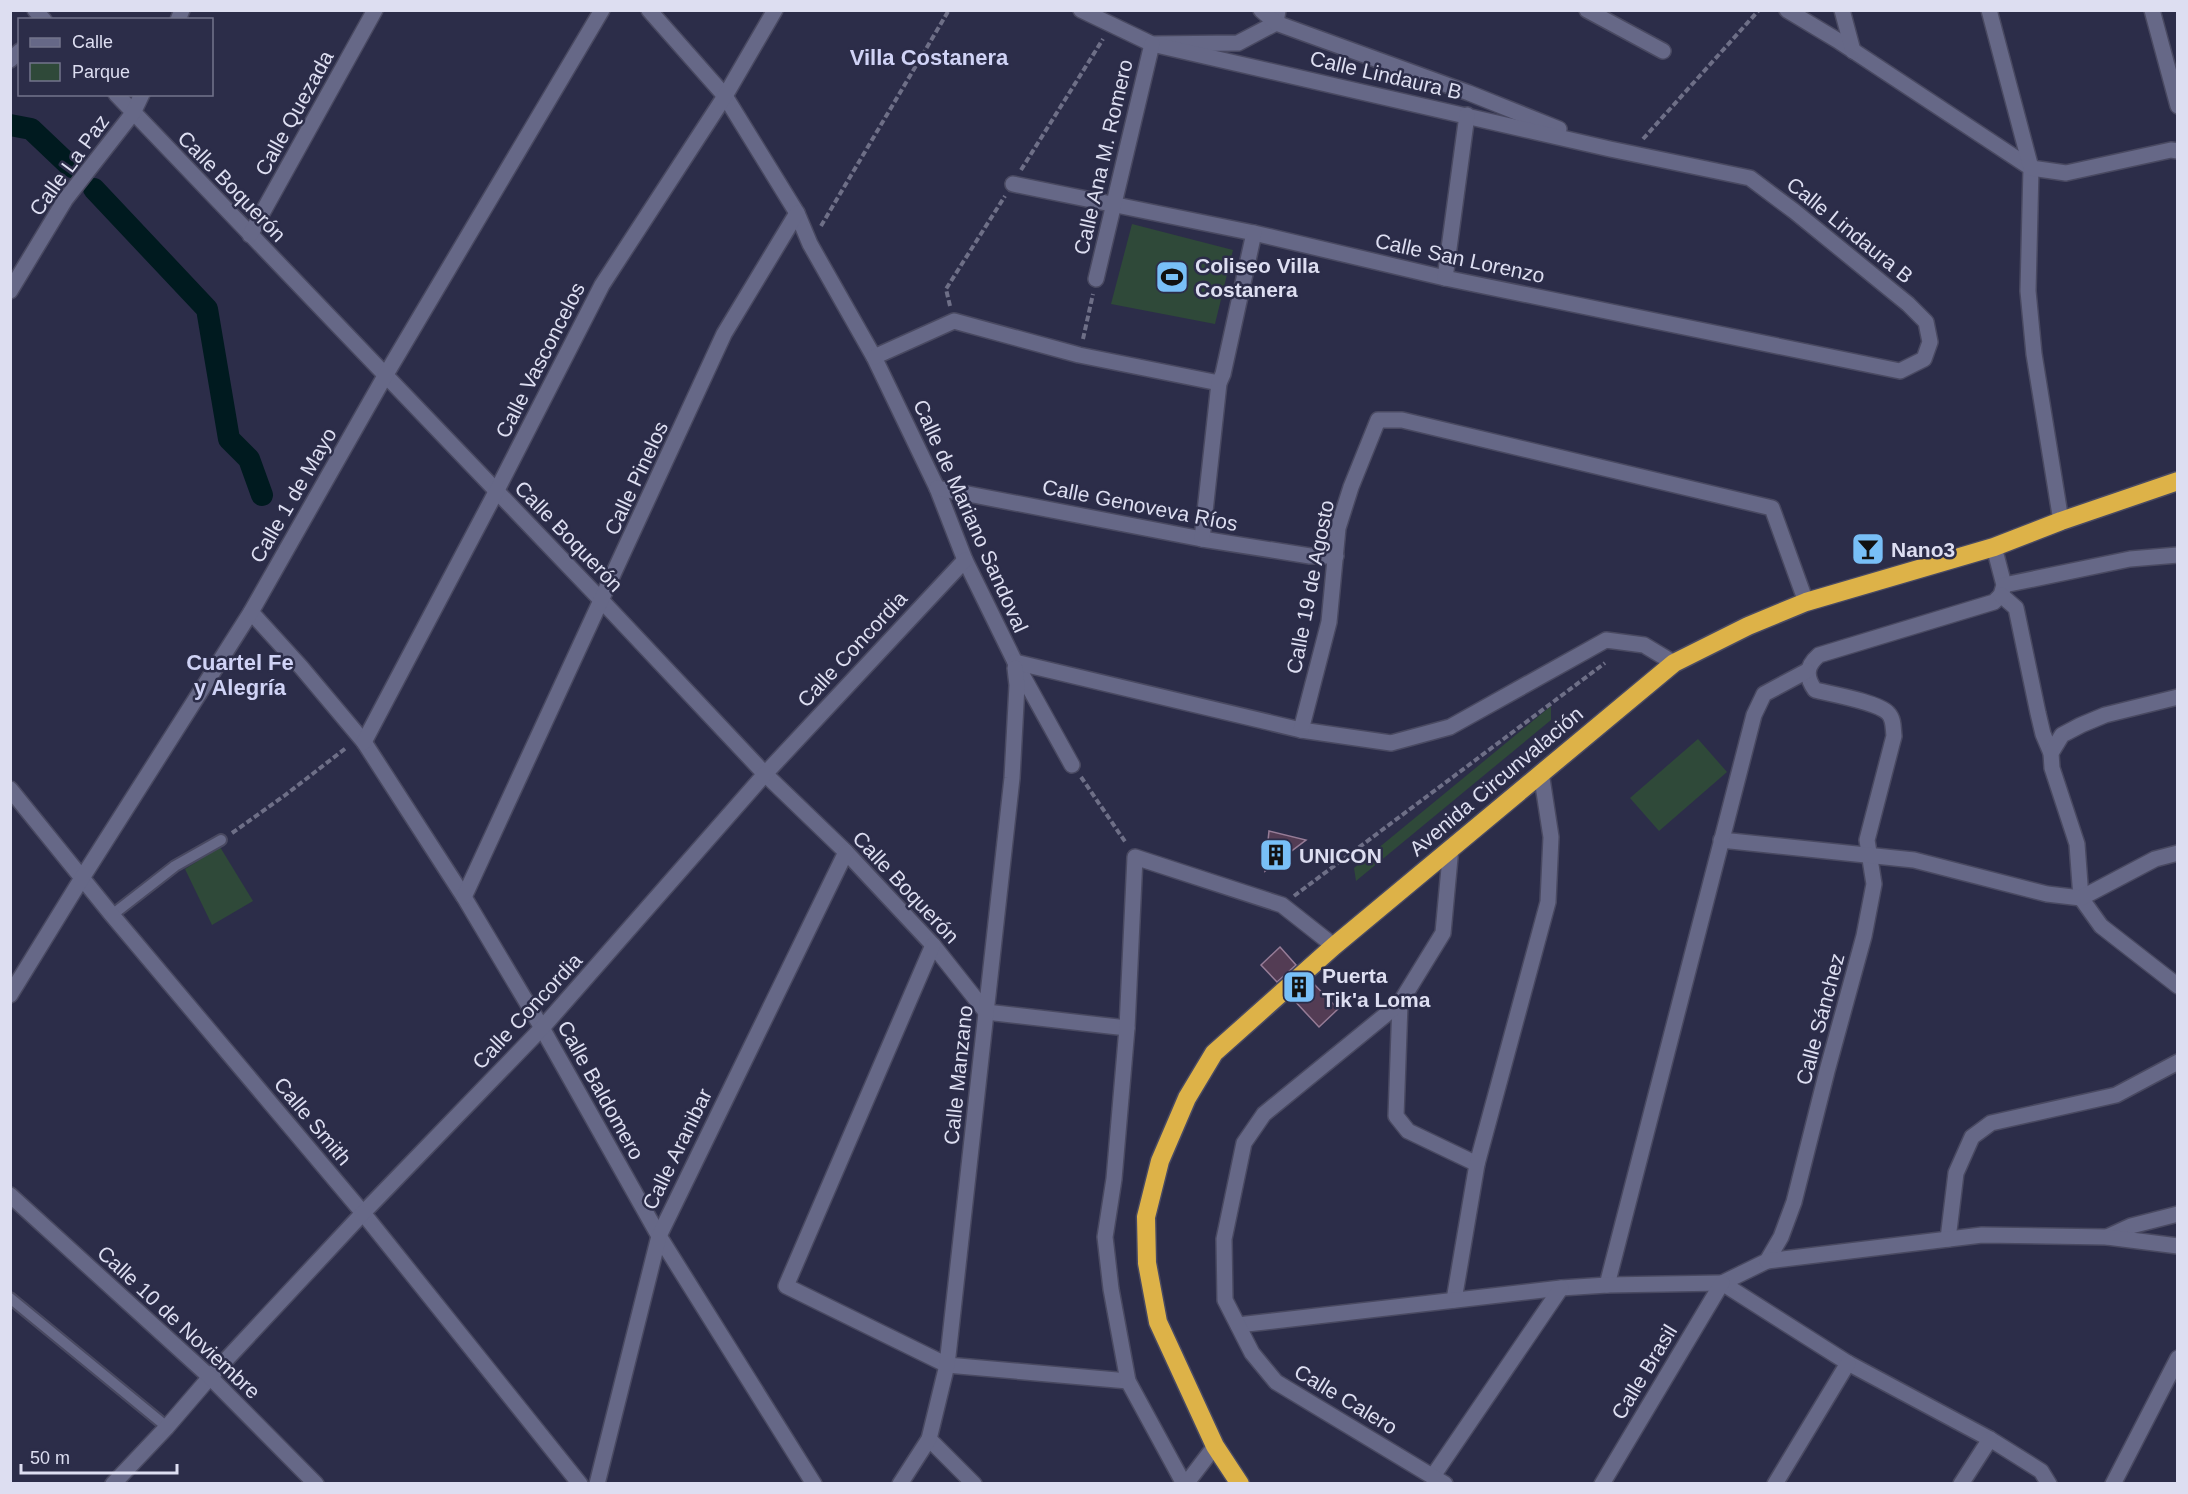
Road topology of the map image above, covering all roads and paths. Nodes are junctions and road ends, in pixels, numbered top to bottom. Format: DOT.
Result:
graph roads {
  1 [pos="375,10"];
  2 [pos="602,10"];
  3 [pos="649,10"];
  4 [pos="775,10"];
  5 [pos="949,10"];
  6 [pos="1081,10"];
  7 [pos="1261,10"];
  8 [pos="1587,10"];
  9 [pos="1759,10"];
  10 [pos="1787,10"];
  11 [pos="1842,10"];
  12 [pos="1989,10"];
  13 [pos="2152,10"];
  14 [pos="1277,17"];
  15 [pos="1152,44"];
  16 [pos="1663,51"];
  17 [pos="1853,51"];
  18 [pos="118,96"];
  19 [pos="141,96"];
  20 [pos="724,96"];
  21 [pos="2178,106"];
  22 [pos="133,113"];
  23 [pos="1467,115"];
  24 [pos="1610,149"];
  25 [pos="2178,151"];
  26 [pos="1631,153"];
  27 [pos="2031,168"];
  28 [pos="1012,184"];
  29 [pos="1112,206"];
  30 [pos="797,213"];
  31 [pos="1254,233"];
  32 [pos="250,235"];
  33 [pos="810,244"];
  34 [pos="1445,278"];
  35 [pos="1096,279"];
  36 [pos="10,291"];
  37 [pos="1079,355"];
  38 [pos="874,357"];
  39 [pos="1900,371"];
  40 [pos="385,376"];
  41 [pos="1219,384"];
  42 [pos="2178,481"];
  43 [pos="937,488"];
  44 [pos="496,492"];
  45 [pos="2061,521"];
  46 [pos="1202,539"];
  47 [pos="1994,547"];
  48 [pos="2178,555"];
  49 [pos="1336,556"];
  50 [pos="965,560"];
  51 [pos="2002,590"];
  52 [pos="602,601"];
  53 [pos="1806,602"];
  54 [pos="251,612"];
  55 [pos="1631,643"];
  56 [pos="1015,662"];
  57 [pos="1674,663"];
  58 [pos="1807,671"];
  59 [pos="2178,697"];
  60 [pos="1301,730"];
  61 [pos="362,739"];
  62 [pos="2051,753"];
  63 [pos="1072,765"];
  64 [pos="1541,772"];
  65 [pos="765,774"];
  66 [pos="10,789"];
  67 [pos="221,840"];
  68 [pos="1722,840"];
  69 [pos="1451,847"];
  70 [pos="846,852"];
  71 [pos="2178,853"];
  72 [pos="1871,855"];
  73 [pos="1135,856"];
  74 [pos="82,878"];
  75 [pos="464,897"];
  76 [pos="2081,898"];
  77 [pos="1282,905"];
  78 [pos="112,915"];
  79 [pos="933,945"];
  80 [pos="1334,946"];
  81 [pos="2178,986"];
  82 [pos="10,996"];
  83 [pos="1400,1003"];
  84 [pos="986,1012"];
  85 [pos="542,1028"];
  86 [pos="1127,1028"];
  87 [pos="2178,1062"];
  88 [pos="1477,1164"];
  89 [pos="10,1195"];
  90 [pos="363,1213"];
  91 [pos="2178,1214"];
  92 [pos="658,1236"];
  93 [pos="2107,1237"];
  94 [pos="1948,1239"];
  95 [pos="2178,1246"];
  96 [pos="1767,1261"];
  97 [pos="1722,1283"];
  98 [pos="1607,1285"];
  99 [pos="1561,1288"];
  100 [pos="10,1298"];
  101 [pos="1454,1300"];
  102 [pos="1238,1325"];
  103 [pos="2178,1358"];
  104 [pos="1848,1363"];
  105 [pos="946,1365"];
  106 [pos="210,1377"];
  107 [pos="1128,1381"];
  108 [pos="167,1427"];
  109 [pos="929,1439"];
  110 [pos="1990,1439"];
  111 [pos="1215,1446"];
  112 [pos="1439,1480"];
  113 [pos="113,1484"];
  114 [pos="316,1484"];
  115 [pos="580,1484"];
  116 [pos="597,1484"];
  117 [pos="814,1484"];
  118 [pos="900,1484"];
  119 [pos="974,1484"];
  120 [pos="1185,1484"];
  121 [pos="1240,1484"];
  122 [pos="1602,1484"];
  123 [pos="1775,1484"];
  124 [pos="1960,1484"];
  125 [pos="2049,1484"];
  126 [pos="2113,1484"];
  1 -- 32 [label="street, Calle Quezada"];
  2 -- 40 [label="street, Calle 1 de Mayo"];
  3 -- 20 [label="street, Calle de Mariano Sandoval"];
  4 -- 20 [label="street, Calle Vasconcelos"];
  5 -- 33 [label="path"];
  6 -- 15 [label="street"];
  7 -- 14 [label="street, Calle Lindaura B"];
  8 -- 16 [label="street"];
  9 -- 26 [label="path"];
  10 -- 17 [label="street"];
  11 -- 17 [label="street"];
  12 -- 27 [label="street"];
  13 -- 21 [label="street"];
  14 -- 15 [label="street"];
  14 -- 24 [label="street, Calle Lindaura B"];
  15 -- 23 [label="street, Calle Lindaura B"];
  15 -- 29 [label="street, Calle Ana M. Romero"];
  17 -- 27 [label="street"];
  18 -- 22 [label="street, Calle Boquerón"];
  19 -- 22 [label="street, Calle La Paz"];
  20 -- 30 [label="street, Calle de Mariano Sandoval"];
  20 -- 44 [label="street, Calle Vasconcelos"];
  22 -- 32 [label="street, Calle Boquerón"];
  22 -- 36 [label="street, Calle La Paz"];
  23 -- 24 [label="street, Calle Lindaura B"];
  23 -- 34 [label="street"];
  24 -- 26 [label="street, Calle Lindaura B"];
  25 -- 27 [label="street"];
  26 -- 39 [label="street, Calle Lindaura B"];
  27 -- 45 [label="street"];
  28 -- 29 [label="street, Calle San Lorenzo"];
  29 -- 31 [label="street, Calle San Lorenzo"];
  29 -- 35 [label="street, Calle Ana M. Romero"];
  30 -- 33 [label="street, Calle de Mariano Sandoval"];
  30 -- 52 [label="street, Calle Pinelos"];
  31 -- 34 [label="street, Calle San Lorenzo"];
  31 -- 41 [label="street"];
  32 -- 40 [label="street, Calle Boquerón"];
  33 -- 38 [label="street, Calle de Mariano Sandoval"];
  34 -- 39 [label="street, Calle San Lorenzo"];
  35 -- 37 [label="path"];
  37 -- 38 [label="street"];
  37 -- 41 [label="street"];
  38 -- 43 [label="street, Calle de Mariano Sandoval"];
  40 -- 44 [label="street, Calle Boquerón"];
  40 -- 54 [label="street, Calle 1 de Mayo"];
  41 -- 46 [label="street"];
  42 -- 45 [label="highway, Avenida Circunvalación"];
  43 -- 46 [label="street, Calle Genoveva Ríos"];
  43 -- 50 [label="street, Calle de Mariano Sandoval"];
  44 -- 52 [label="street, Calle Boquerón"];
  44 -- 61 [label="street, Calle Vasconcelos"];
  45 -- 47 [label="highway, Avenida Circunvalación"];
  46 -- 49 [label="street, Calle Genoveva Ríos"];
  47 -- 51 [label="street"];
  47 -- 53 [label="highway, Avenida Circunvalación"];
  48 -- 51 [label="street"];
  49 -- 53 [label="street, Calle 19 de Agosto"];
  49 -- 60 [label="street, Calle 19 de Agosto"];
  50 -- 56 [label="street, Calle de Mariano Sandoval"];
  50 -- 65 [label="street, Calle Concordia"];
  51 -- 58 [label="street"];
  51 -- 62 [label="street"];
  52 -- 65 [label="street, Calle Boquerón"];
  52 -- 75 [label="street, Calle Pinelos"];
  53 -- 57 [label="highway, Avenida Circunvalación"];
  54 -- 61 [label="street, Calle Baldomero"];
  54 -- 74 [label="street, Calle 1 de Mayo"];
  55 -- 57 [label="street"];
  55 -- 60 [label="street"];
  55 -- 77 [label="path"];
  56 -- 60 [label="street"];
  56 -- 63 [label="street, Calle de Mariano Sandoval"];
  56 -- 84 [label="street, Calle Manzano"];
  57 -- 64 [label="highway, Avenida Circunvalación"];
  58 -- 68 [label="street"];
  58 -- 72 [label="street, Calle Sánchez"];
  59 -- 62 [label="street"];
  61 -- 67 [label="path"];
  61 -- 75 [label="street, Calle Baldomero"];
  62 -- 76 [label="street"];
  63 -- 73 [label="path"];
  64 -- 69 [label="highway, Avenida Circunvalación"];
  64 -- 88 [label="street"];
  65 -- 70 [label="street, Calle Boquerón"];
  65 -- 85 [label="street, Calle Concordia"];
  66 -- 74 [label="street, Calle Smith"];
  67 -- 78 [label="lane"];
  68 -- 72 [label="street"];
  68 -- 98 [label="street"];
  69 -- 80 [label="highway, Avenida Circunvalación"];
  69 -- 83 [label="street, Calle Calero"];
  70 -- 79 [label="street, Calle Boquerón"];
  70 -- 92 [label="street, Calle Aranibar"];
  71 -- 76 [label="street"];
  72 -- 76 [label="street"];
  72 -- 96 [label="street, Calle Sánchez"];
  73 -- 77 [label="street"];
  73 -- 86 [label="street"];
  74 -- 78 [label="street, Calle Smith"];
  74 -- 82 [label="street, Calle 1 de Mayo"];
  75 -- 85 [label="street, Calle Baldomero"];
  76 -- 81 [label="street"];
  77 -- 80 [label="street"];
  78 -- 90 [label="street, Calle Smith"];
  79 -- 84 [label="street, Calle Boquerón"];
  79 -- 105 [label="street"];
  80 -- 111 [label="highway, Avenida Circunvalación"];
  83 -- 88 [label="street"];
  83 -- 102 [label="street, Calle Calero"];
  84 -- 86 [label="street"];
  84 -- 105 [label="street, Calle Manzano"];
  85 -- 90 [label="street, Calle Concordia"];
  85 -- 92 [label="street, Calle Baldomero"];
  86 -- 107 [label="street"];
  87 -- 94 [label="street"];
  88 -- 101 [label="street"];
  89 -- 106 [label="street, Calle 10 de Noviembre"];
  90 -- 106 [label="street, Calle Concordia"];
  90 -- 115 [label="street, Calle Smith"];
  91 -- 93 [label="street"];
  92 -- 116 [label="street, Calle Aranibar"];
  92 -- 117 [label="street, Calle Baldomero"];
  93 -- 94 [label="street"];
  93 -- 95 [label="street"];
  94 -- 96 [label="street"];
  96 -- 97 [label="street"];
  97 -- 98 [label="street"];
  97 -- 104 [label="street"];
  97 -- 122 [label="street, Calle Brasil"];
  98 -- 99 [label="street"];
  99 -- 101 [label="street"];
  99 -- 112 [label="street"];
  100 -- 108 [label="lane"];
  101 -- 102 [label="street"];
  102 -- 112 [label="street, Calle Calero"];
  103 -- 126 [label="street"];
  104 -- 110 [label="street"];
  104 -- 123 [label="street"];
  105 -- 107 [label="street"];
  105 -- 109 [label="street, Calle Manzano"];
  106 -- 108 [label="street, Calle Concordia"];
  106 -- 114 [label="street, Calle 10 de Noviembre"];
  107 -- 120 [label="street"];
  108 -- 113 [label="street, Calle Concordia"];
  109 -- 118 [label="street, Calle Manzano"];
  109 -- 119 [label="street"];
  110 -- 124 [label="street"];
  110 -- 125 [label="street"];
  111 -- 120 [label="street"];
  111 -- 121 [label="highway, Avenida Circunvalación"];
}
